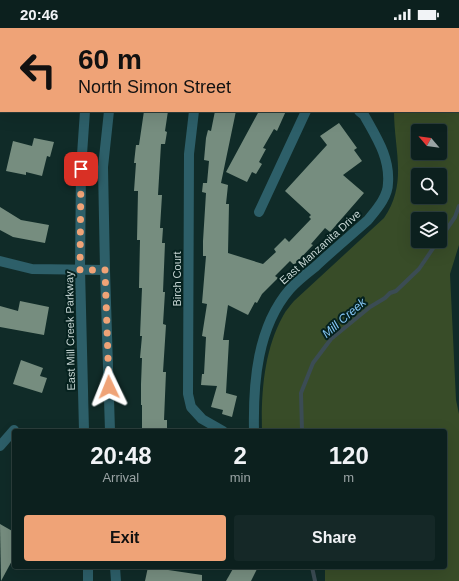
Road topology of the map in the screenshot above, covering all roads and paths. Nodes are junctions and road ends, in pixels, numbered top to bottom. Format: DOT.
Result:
graph roads {
  1 [pos="85,112"];
  2 [pos="109,112"];
  3 [pos="194,112"];
  4 [pos="306,112"];
  5 [pos="360,112"];
  6 [pos="259,212"];
  7 [pos="0,261"];
  8 [pos="80,270"];
  9 [pos="105,270"];
  10 [pos="84,429"];
  11 [pos="110,429"];
  12 [pos="220,429"];
  13 [pos="254,429"];
  14 [pos="12,432"];
  15 [pos="0,446"];
  16 [pos="88,569"];
  17 [pos="115,569"];
  18 [pos="88,581"];
  19 [pos="116,581"];
  1 -- 8 [label="street, East Mill Creek Parkway"];
  2 -- 9 [label="street"];
  3 -- 12 [label="street, Birch Court"];
  4 -- 6 [label="street"];
  5 -- 13 [label="street, East Manzanita Drive"];
  7 -- 8 [label="street"];
  8 -- 9 [label="street"];
  8 -- 10 [label="street, East Mill Creek Parkway"];
  9 -- 11 [label="street"];
  14 -- 15 [label="street"];
  16 -- 18 [label="street"];
  17 -- 19 [label="street"];
}
